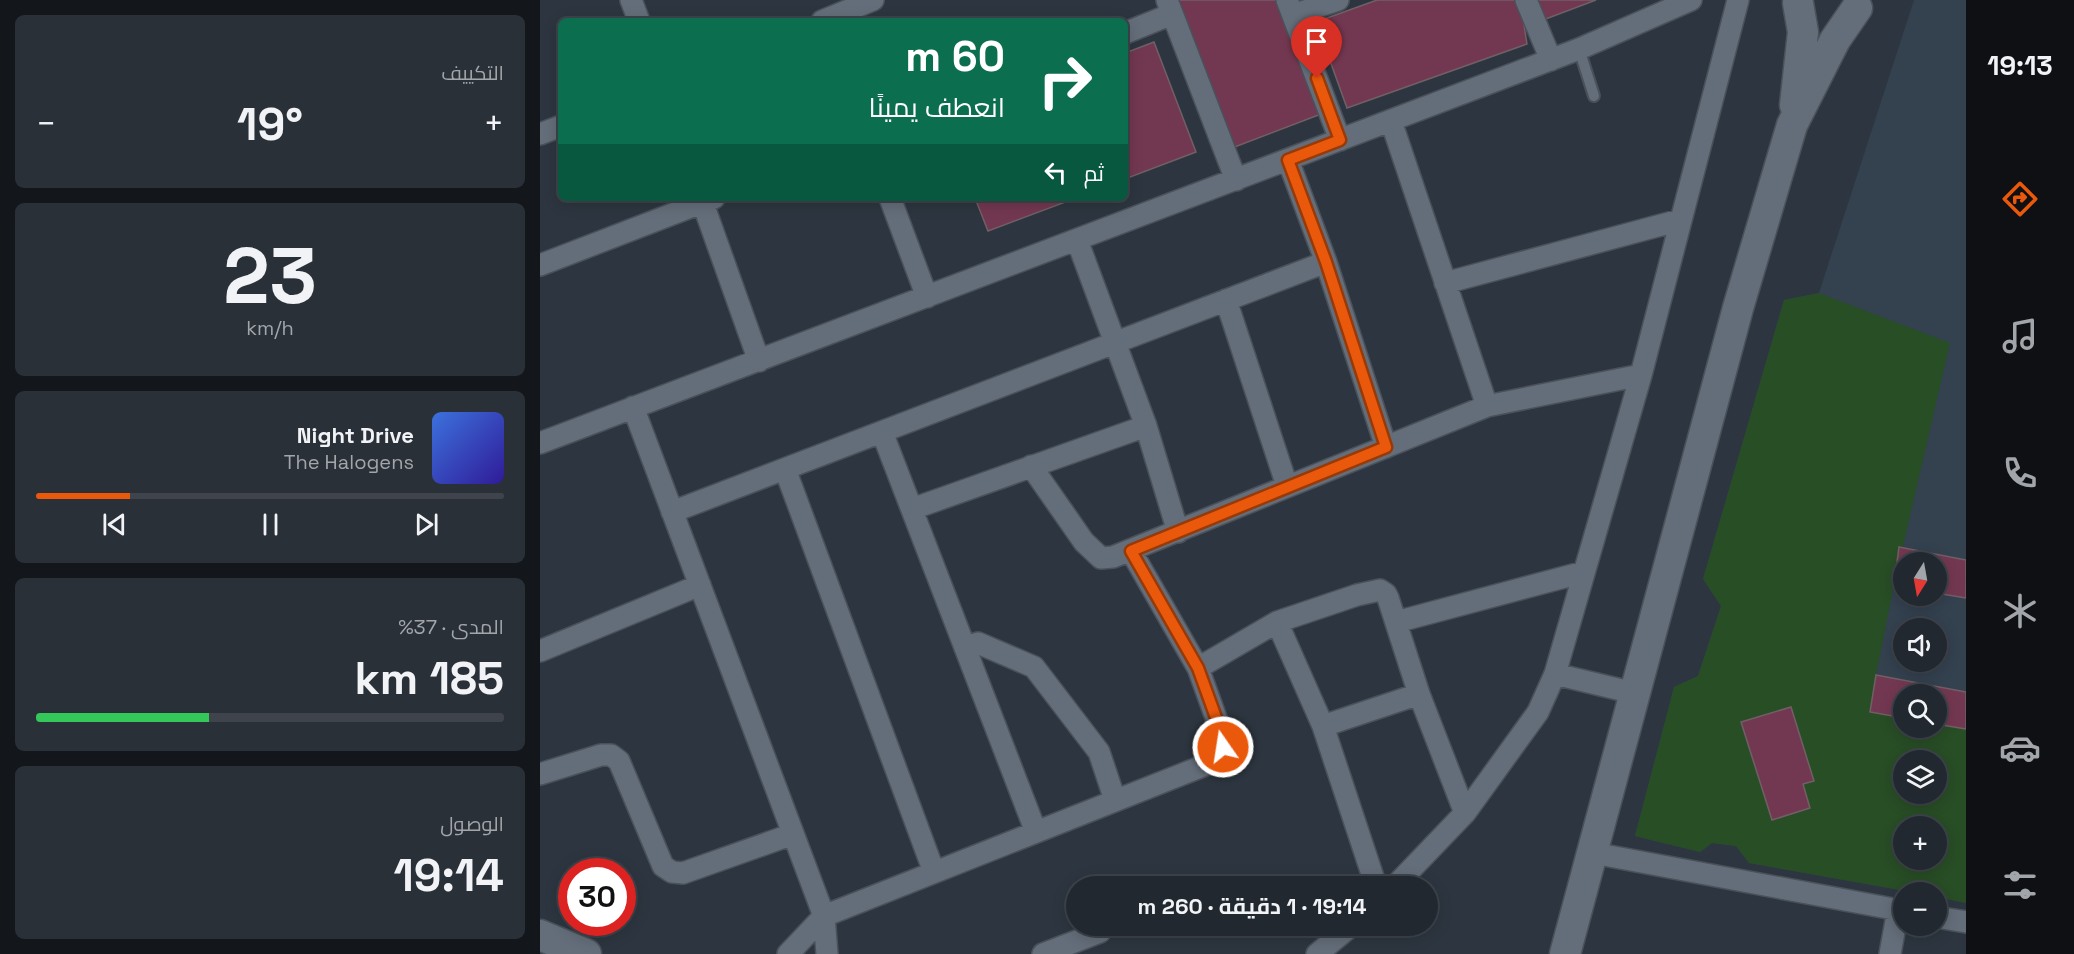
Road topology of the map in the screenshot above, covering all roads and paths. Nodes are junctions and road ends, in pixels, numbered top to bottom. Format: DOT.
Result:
graph roads {
  1 [pos="631,0"];
  2 [pos="873,0"];
  3 [pos="1338,0"];
  4 [pos="1526,0"];
  5 [pos="1691,0"];
  6 [pos="1738,0"];
  7 [pos="1797,1"];
  8 [pos="1860,4"];
  9 [pos="1170,7"];
  10 [pos="1290,8"];
  11 [pos="638,18"];
  12 [pos="829,18"];
  13 [pos="1128,31"];
  14 [pos="1579,49"];
  15 [pos="1551,60"];
  16 [pos="1594,96"];
  17 [pos="1391,121"];
  18 [pos="1792,125"];
  19 [pos="558,127"];
  20 [pos="540,134"];
  21 [pos="1340,140"];
  22 [pos="1288,160"];
  23 [pos="1236,180"];
  24 [pos="701,201"];
  25 [pos="707,201"];
  26 [pos="891,201"];
  27 [pos="1680,220"];
  28 [pos="1077,240"];
  29 [pos="1326,262"];
  30 [pos="540,265"];
  31 [pos="1444,283"];
  32 [pos="927,297"];
  33 [pos="1226,300"];
  34 [pos="1115,343"];
  35 [pos="759,361"];
  36 [pos="1641,375"];
  37 [pos="1487,406"];
  38 [pos="633,407"];
  39 [pos="1146,426"];
  40 [pos="882,432"];
  41 [pos="540,443"];
  42 [pos="1386,447"];
  43 [pos="1031,466"];
  44 [pos="785,469"];
  45 [pos="1287,486"];
  46 [pos="912,509"];
  47 [pos="672,512"];
  48 [pos="1178,532"];
  49 [pos="1131,551"];
  50 [pos="1584,572"];
  51 [pos="700,585"];
  52 [pos="1277,622"];
  53 [pos="1396,622"];
  54 [pos="965,648"];
  55 [pos="540,651"];
  56 [pos="1198,668"];
  57 [pos="1555,674"];
  58 [pos="1634,693"];
  59 [pos="1419,694"];
  60 [pos="1323,726"];
  61 [pos="540,774"];
  62 [pos="1115,800"];
  63 [pos="1465,813"];
  64 [pos="1036,832"];
  65 [pos="793,834"];
  66 [pos="1593,853"];
  67 [pos="934,872"];
  68 [pos="1373,876"];
  69 [pos="1405,876"];
  70 [pos="1893,909"];
  71 [pos="824,916"];
  72 [pos="1947,919"];
  73 [pos="1966,922"];
  74 [pos="540,935"];
  75 [pos="1090,936"];
  76 [pos="1339,936"];
  77 [pos="1895,936"];
  78 [pos="586,954"];
  79 [pos="788,954"];
  80 [pos="827,954"];
  81 [pos="1043,954"];
  82 [pos="1317,954"];
  83 [pos="1565,954"];
  84 [pos="1890,954"];
  1 -- 11 [label="street"];
  2 -- 12 [label="street"];
  3 -- 10 [label="street"];
  4 -- 15 [label="street"];
  5 -- 14 [label="street"];
  6 -- 27 [label="street"];
  7 -- 8 [label="main road"];
  7 -- 18 [label="main road"];
  8 -- 18 [label="main road"];
  9 -- 13 [label="street"];
  9 -- 23 [label="street"];
  10 -- 21 [label="street"];
  14 -- 15 [label="street"];
  14 -- 16 [label="lane"];
  15 -- 17 [label="street"];
  17 -- 21 [label="street"];
  17 -- 31 [label="street"];
  18 -- 58 [label="main road"];
  19 -- 20 [label="street"];
  21 -- 22 [label="street"];
  22 -- 23 [label="street"];
  22 -- 29 [label="street"];
  23 -- 28 [label="street"];
  24 -- 30 [label="street"];
  25 -- 35 [label="street"];
  26 -- 32 [label="street"];
  27 -- 31 [label="street"];
  27 -- 36 [label="street"];
  28 -- 32 [label="street"];
  28 -- 34 [label="street"];
  29 -- 33 [label="street"];
  29 -- 42 [label="street"];
  31 -- 37 [label="street"];
  32 -- 35 [label="street"];
  33 -- 34 [label="street"];
  33 -- 45 [label="street"];
  34 -- 39 [label="street"];
  34 -- 40 [label="street"];
  35 -- 38 [label="street"];
  36 -- 37 [label="street"];
  36 -- 50 [label="street"];
  37 -- 42 [label="street"];
  38 -- 41 [label="street"];
  38 -- 47 [label="street"];
  39 -- 43 [label="street"];
  39 -- 48 [label="street"];
  40 -- 44 [label="street"];
  40 -- 46 [label="street"];
  42 -- 45 [label="street"];
  43 -- 46 [label="street"];
  43 -- 49 [label="street"];
  44 -- 47 [label="street"];
  44 -- 67 [label="street"];
  45 -- 48 [label="street"];
  46 -- 54 [label="street"];
  47 -- 51 [label="street"];
  48 -- 49 [label="street"];
  49 -- 56 [label="street"];
  50 -- 53 [label="street"];
  50 -- 57 [label="street"];
  51 -- 55 [label="street"];
  51 -- 65 [label="street"];
  52 -- 53 [label="street"];
  52 -- 56 [label="street"];
  52 -- 60 [label="street"];
  53 -- 59 [label="street"];
  54 -- 62 [label="street"];
  54 -- 64 [label="street"];
  56 -- 62 [label="street"];
  57 -- 58 [label="street"];
  57 -- 63 [label="street"];
  58 -- 66 [label="main road"];
  59 -- 60 [label="street"];
  59 -- 63 [label="street"];
  60 -- 68 [label="street"];
  61 -- 65 [label="street"];
  62 -- 64 [label="street"];
  63 -- 69 [label="street"];
  64 -- 67 [label="street"];
  65 -- 71 [label="street"];
  66 -- 70 [label="street"];
  66 -- 83 [label="main road"];
  67 -- 71 [label="street"];
  71 -- 79 [label="street"];
  71 -- 80 [label="street"];
  72 -- 73 [label="street"];
  74 -- 78 [label="main road"];
  75 -- 81 [label="street"];
  76 -- 82 [label="street"];
  77 -- 84 [label="street"];
}
